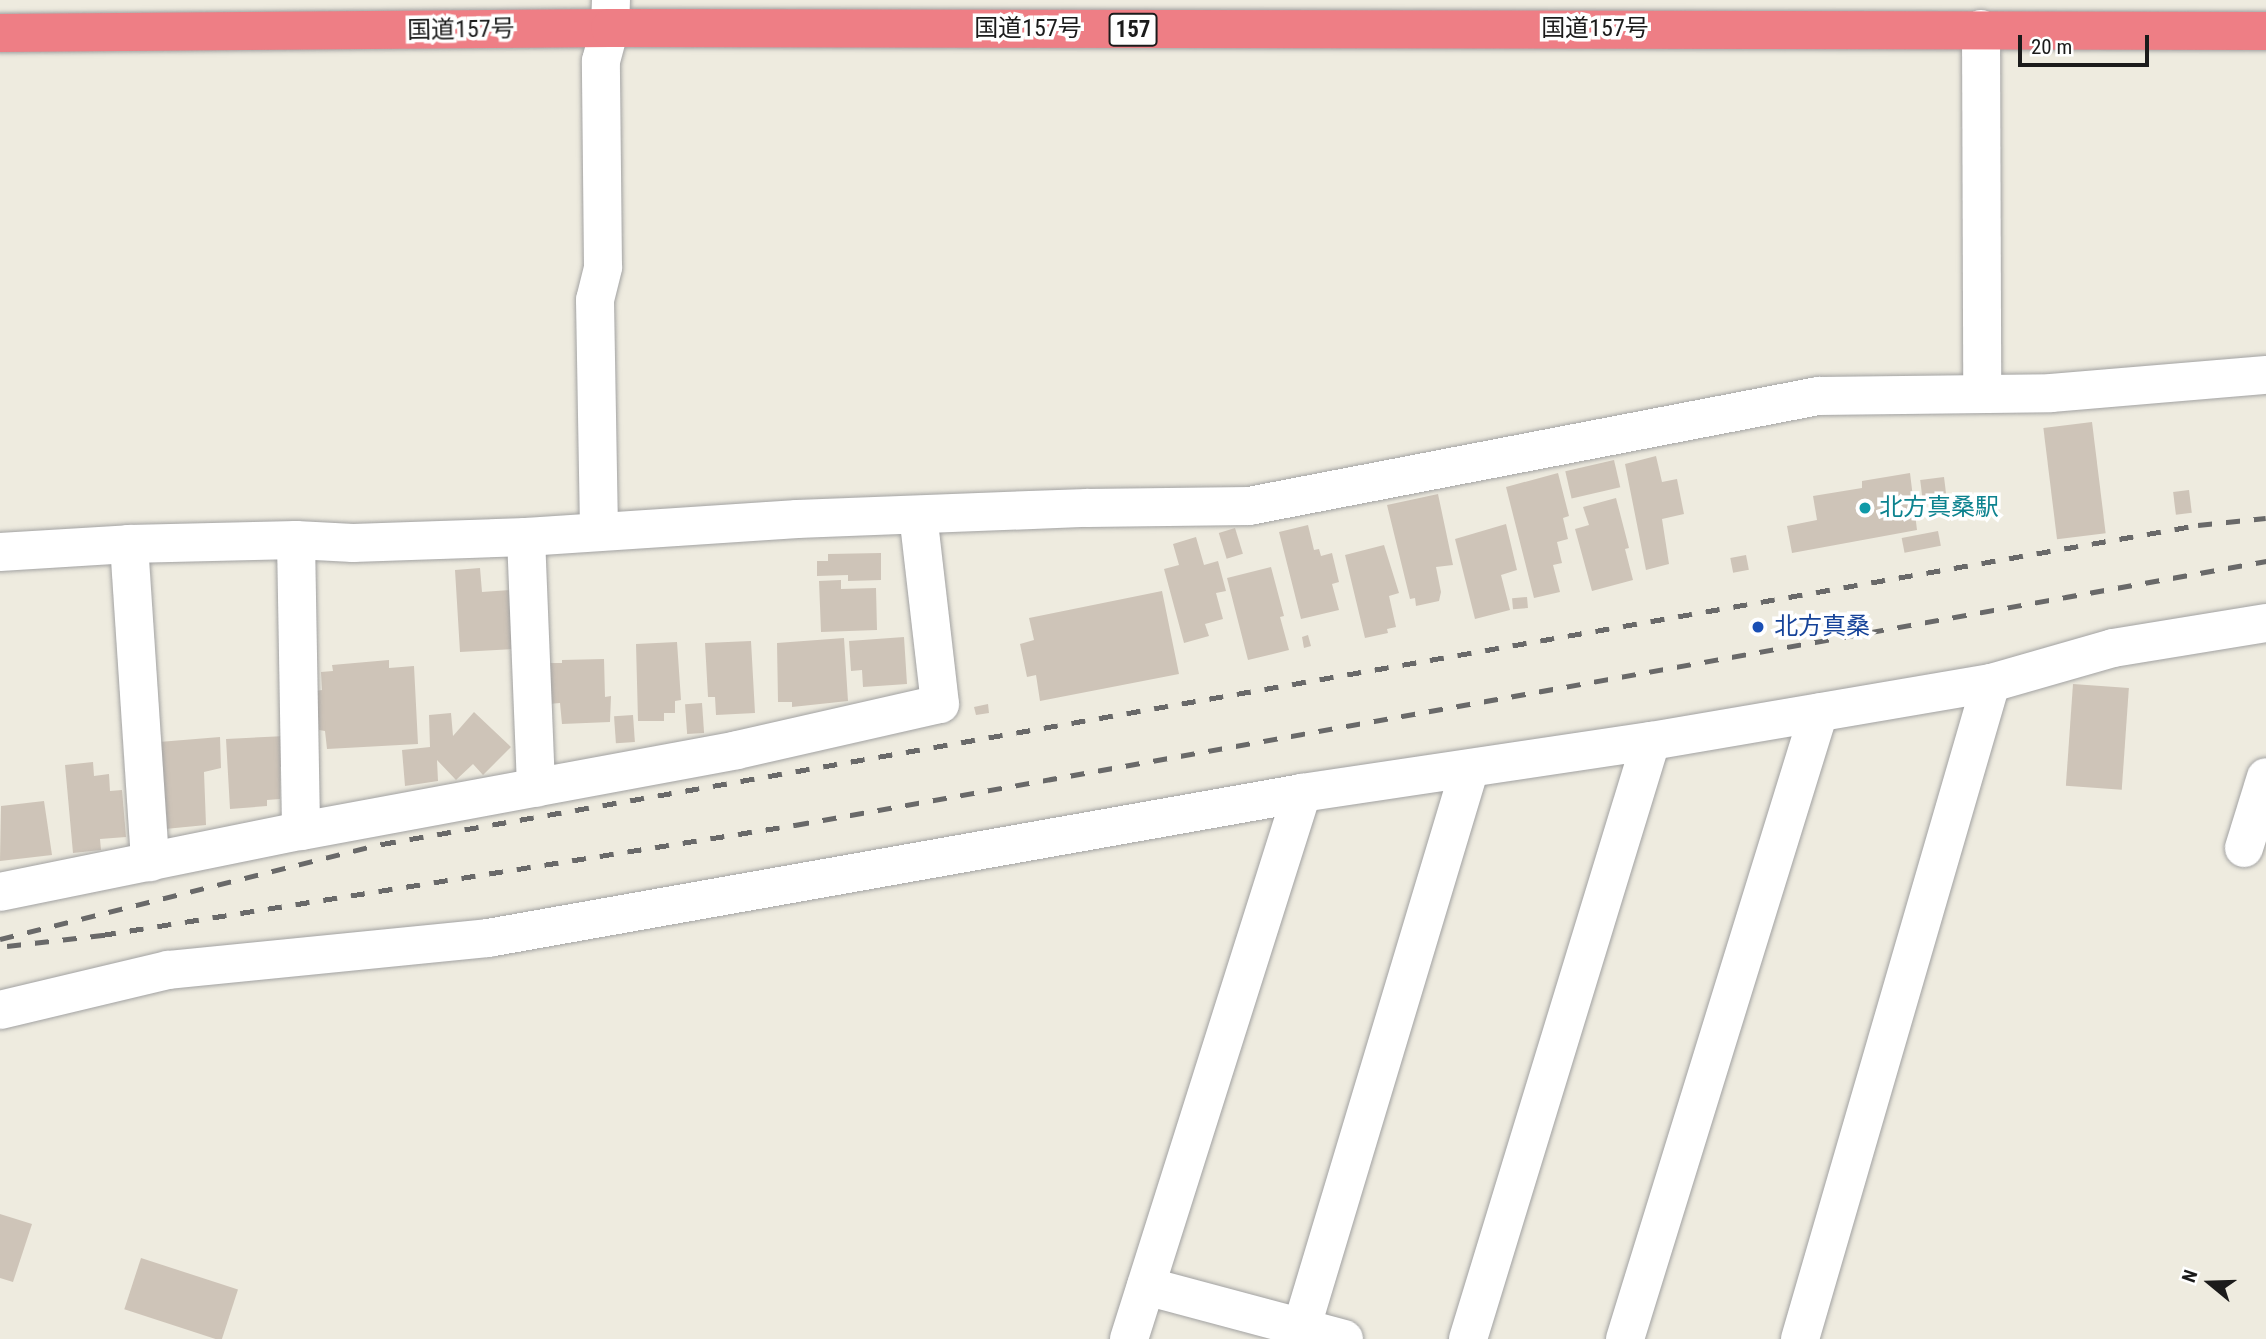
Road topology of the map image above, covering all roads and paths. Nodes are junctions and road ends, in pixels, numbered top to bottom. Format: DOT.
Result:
graph roads {
  1 [pos="610,14"];
  2 [pos="1981,29"];
  3 [pos="2266,31"];
  4 [pos="0,33"];
  5 [pos="2266,375"];
  6 [pos="1982,392"];
  7 [pos="918,515"];
  8 [pos="599,530"];
  9 [pos="526,537"];
  10 [pos="296,540"];
  11 [pos="129,544"];
  12 [pos="0,552"];
  13 [pos="2266,623"];
  14 [pos="1991,683"];
  15 [pos="1819,712"];
  16 [pos="1651,741"];
  17 [pos="1469,771"];
  18 [pos="2266,777"];
  19 [pos="536,788"];
  20 [pos="1302,793"];
  21 [pos="301,831"];
  22 [pos="2244,848"];
  23 [pos="150,862"];
  24 [pos="0,892"];
  25 [pos="0,1010"];
  26 [pos="1146,1286"];
  27 [pos="1302,1326"];
  28 [pos="1129,1339"];
  29 [pos="1344,1339"];
  30 [pos="1468,1339"];
  31 [pos="1625,1339"];
  32 [pos="1800,1339"];
  1 -- 2 [label="highway, 国道157号 / 157"];
  1 -- 4 [label="highway, 国道157号 / 157"];
  1 -- 8 [label="street"];
  2 -- 3 [label="highway, 国道157号 / 157"];
  2 -- 6 [label="street"];
  5 -- 6 [label="street"];
  6 -- 7 [label="street"];
  7 -- 8 [label="street"];
  7 -- 19 [label="street"];
  8 -- 9 [label="street"];
  9 -- 10 [label="street"];
  9 -- 19 [label="street"];
  10 -- 11 [label="street"];
  10 -- 21 [label="street"];
  11 -- 12 [label="street"];
  11 -- 23 [label="street"];
  13 -- 14 [label="street"];
  14 -- 15 [label="street"];
  14 -- 32 [label="street"];
  15 -- 16 [label="street"];
  15 -- 31 [label="street"];
  16 -- 17 [label="street"];
  16 -- 30 [label="street"];
  17 -- 20 [label="street"];
  17 -- 27 [label="street"];
  18 -- 22 [label="street"];
  19 -- 21 [label="street"];
  20 -- 25 [label="street"];
  20 -- 26 [label="street"];
  21 -- 23 [label="street"];
  23 -- 24 [label="street"];
  26 -- 27 [label="street"];
  26 -- 28 [label="street"];
  27 -- 29 [label="street"];
}
